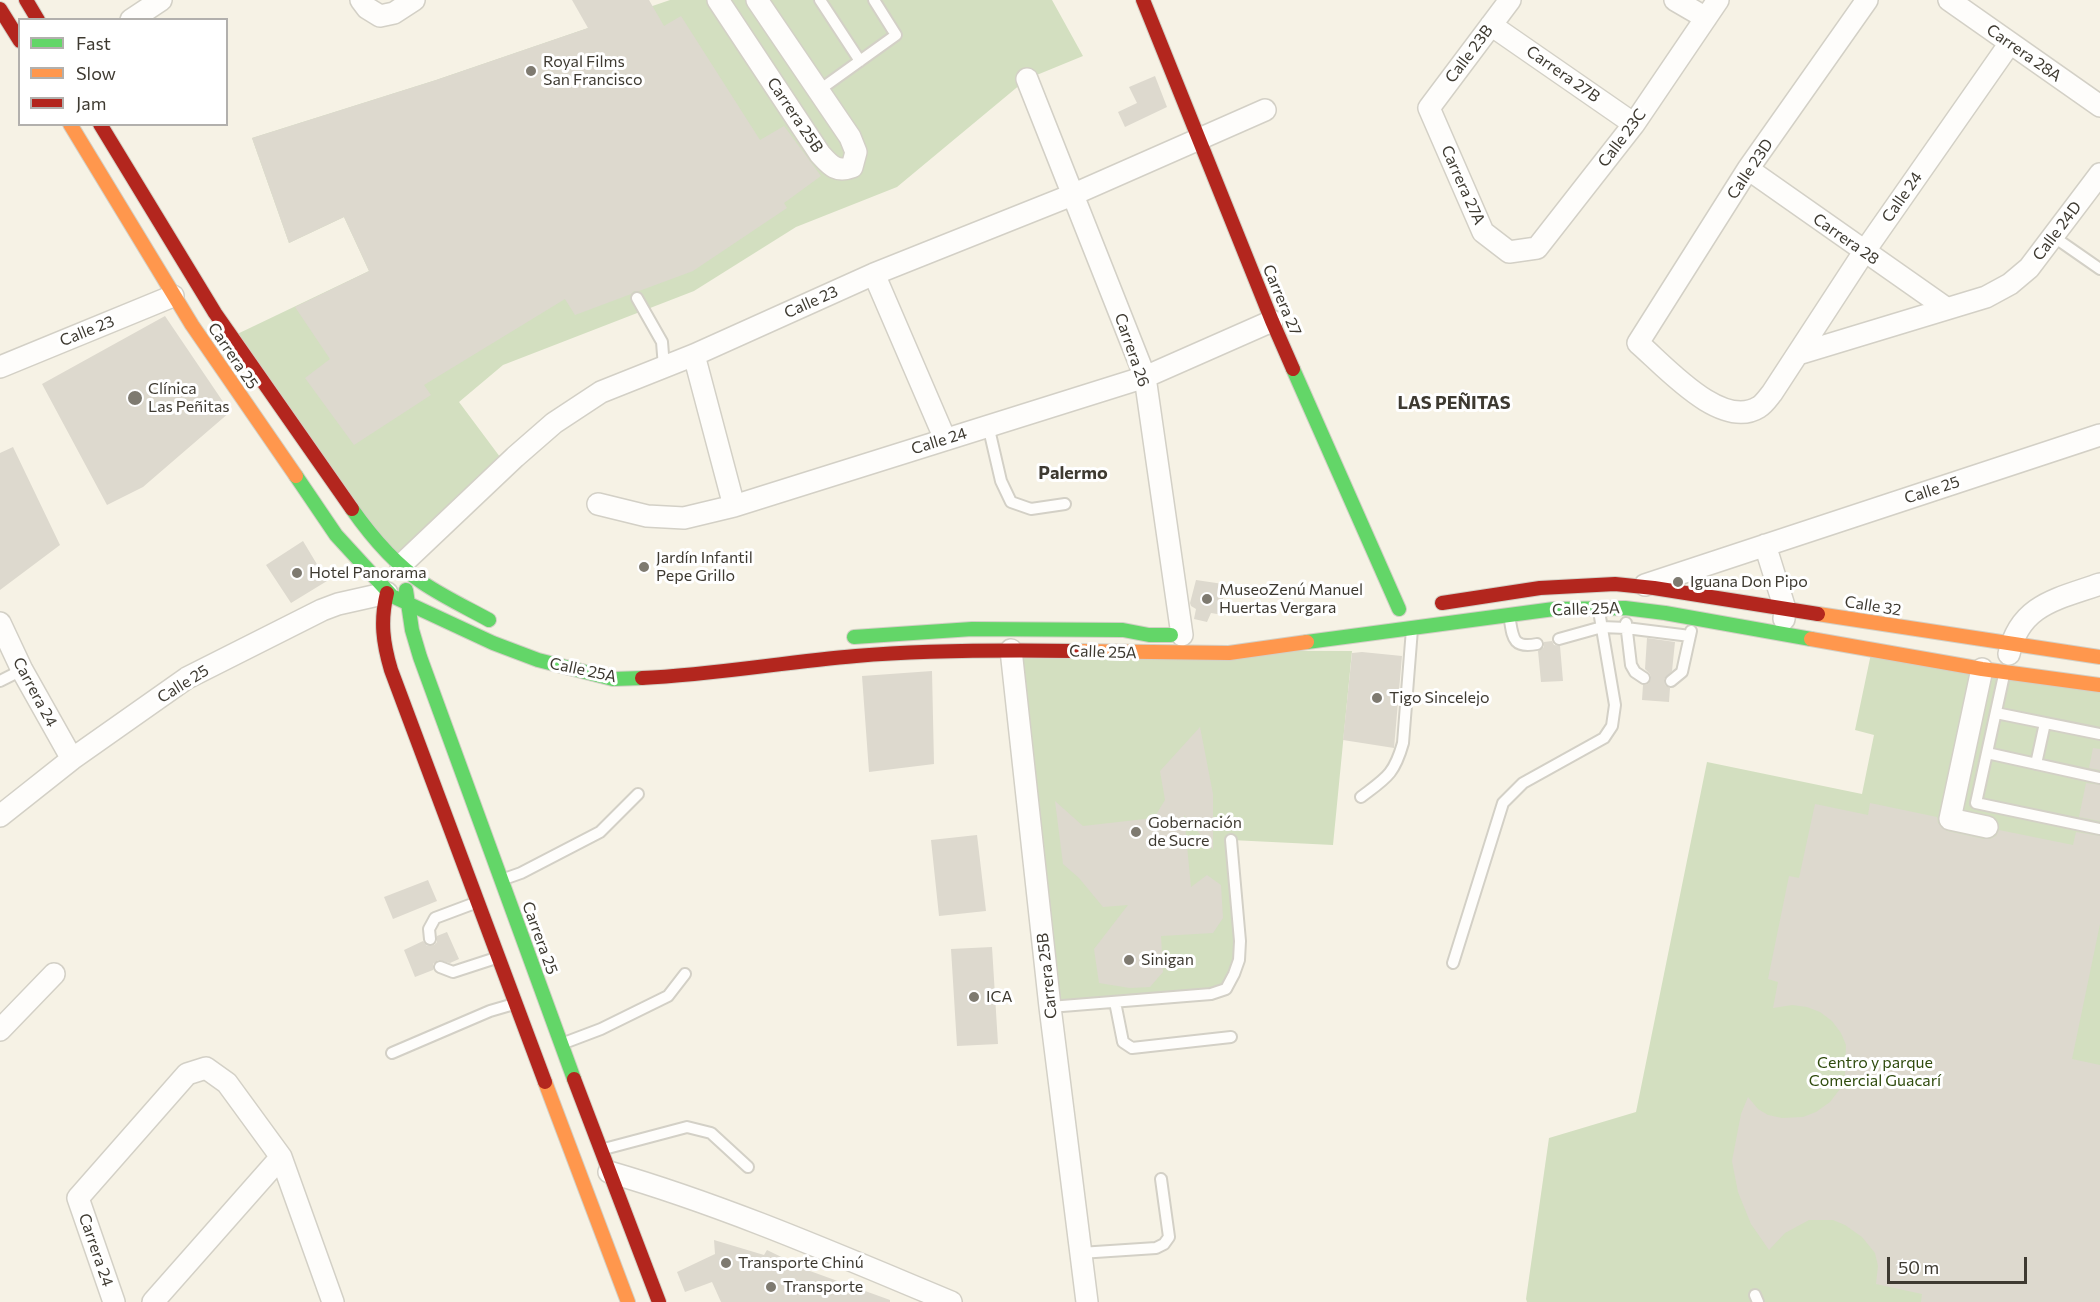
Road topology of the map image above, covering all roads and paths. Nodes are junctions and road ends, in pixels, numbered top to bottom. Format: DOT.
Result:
graph roads {
  1 [pos="26,0"];
  2 [pos="161,0"];
  3 [pos="362,0"];
  4 [pos="414,0"];
  5 [pos="718,0"];
  6 [pos="758,0"];
  7 [pos="820,0"];
  8 [pos="874,0"];
  9 [pos="1143,0"];
  10 [pos="1510,0"];
  11 [pos="1676,0"];
  12 [pos="1718,0"];
  13 [pos="1867,0"];
  14 [pos="1949,0"];
  15 [pos="0,9"];
  16 [pos="37,18"];
  17 [pos="134,18"];
  18 [pos="1706,18"];
  19 [pos="1491,25"];
  20 [pos="10,33"];
  21 [pos="2010,43"];
  22 [pos="860,61"];
  23 [pos="1027,79"];
  24 [pos="818,91"];
  25 [pos="2100,106"];
  26 [pos="1429,108"];
  27 [pos="1265,110"];
  28 [pos="1634,124"];
  29 [pos="71,126"];
  30 [pos="101,126"];
  31 [pos="1199,140"];
  32 [pos="1748,169"];
  33 [pos="2100,174"];
  34 [pos="1072,195"];
  35 [pos="2054,237"];
  36 [pos="1509,252"];
  37 [pos="1864,252"];
  38 [pos="2100,269"];
  39 [pos="874,274"];
  40 [pos="173,296"];
  41 [pos="637,298"];
  42 [pos="1946,308"];
  43 [pos="1272,321"];
  44 [pos="1638,343"];
  45 [pos="1798,354"];
  46 [pos="694,355"];
  47 [pos="0,367"];
  48 [pos="664,367"];
  49 [pos="1145,377"];
  50 [pos="988,425"];
  51 [pos="2100,435"];
  52 [pos="945,439"];
  53 [pos="598,504"];
  54 [pos="1065,504"];
  55 [pos="734,506"];
  56 [pos="1765,545"];
  57 [pos="401,565"];
  58 [pos="2100,584"];
  59 [pos="1641,586"];
  60 [pos="442,596"];
  61 [pos="401,597"];
  62 [pos="1433,604"];
  63 [pos="1598,607"];
  64 [pos="1625,608"];
  65 [pos="1399,609"];
  66 [pos="1785,609"];
  67 [pos="1509,615"];
  68 [pos="1692,618"];
  69 [pos="0,623"];
  70 [pos="500,625"];
  71 [pos="1412,627"];
  72 [pos="1602,627"];
  73 [pos="1626,628"];
  74 [pos="1783,633"];
  75 [pos="1149,635"];
  76 [pos="1187,635"];
  77 [pos="1690,636"];
  78 [pos="845,638"];
  79 [pos="1559,639"];
  80 [pos="1537,644"];
  81 [pos="2011,645"];
  82 [pos="1011,650"];
  83 [pos="2100,657"];
  84 [pos="22,669"];
  85 [pos="1982,669"];
  86 [pos="2004,672"];
  87 [pos="1644,678"];
  88 [pos="0,681"];
  89 [pos="1671,681"];
  90 [pos="2100,685"];
  91 [pos="1996,713"];
  92 [pos="2045,723"];
  93 [pos="2100,734"];
  94 [pos="1988,753"];
  95 [pos="72,759"];
  96 [pos="2036,764"];
  97 [pos="2100,778"];
  98 [pos="638,794"];
  99 [pos="1361,797"];
  100 [pos="0,816"];
  101 [pos="1988,827"];
  102 [pos="2100,829"];
  103 [pos="1231,840"];
  104 [pos="501,879"];
  105 [pos="478,902"];
  106 [pos="430,939"];
  107 [pos="499,957"];
  108 [pos="1453,963"];
  109 [pos="440,967"];
  110 [pos="54,974"];
  111 [pos="685,974"];
  112 [pos="1115,1002"];
  113 [pos="516,1003"];
  114 [pos="1050,1007"];
  115 [pos="0,1030"];
  116 [pos="1232,1037"];
  117 [pos="561,1044"];
  118 [pos="392,1053"];
  119 [pos="601,1150"];
  120 [pos="281,1157"];
  121 [pos="748,1167"];
  122 [pos="609,1172"];
  123 [pos="1161,1179"];
  124 [pos="1080,1253"];
  125 [pos="114,1302"];
  126 [pos="153,1302"];
  127 [pos="333,1302"];
  128 [pos="628,1302"];
  129 [pos="659,1302"];
  130 [pos="951,1302"];
  131 [pos="1087,1302"];
  1 -- 16 [label="main road"];
  2 -- 17 [label="street"];
  3 -- 4 [label="street"];
  5 -- 24 [label="street, Carrera 25B"];
  6 -- 24 [label="street, Carrera 25B"];
  7 -- 22 [label="lane"];
  8 -- 22 [label="lane"];
  9 -- 31 [label="main road, Carrera 27"];
  10 -- 19 [label="street, Calle 23B"];
  11 -- 18 [label="street"];
  12 -- 18 [label="street, Calle 23C"];
  13 -- 32 [label="street, Calle 23D"];
  14 -- 21 [label="street, Carrera 28A"];
  15 -- 20 [label="main road"];
  18 -- 28 [label="street, Calle 23C"];
  19 -- 26 [label="street, Calle 23B"];
  19 -- 28 [label="street, Carrera 27B"];
  21 -- 25 [label="street, Carrera 28A"];
  21 -- 37 [label="street, Calle 24"];
  22 -- 24 [label="lane"];
  23 -- 34 [label="street, Carrera 26"];
  26 -- 36 [label="street, Carrera 27A"];
  27 -- 31 [label="street, Calle 23"];
  28 -- 36 [label="street, Calle 23C"];
  29 -- 40 [label="main road, Carrera 25"];
  30 -- 57 [label="main road, Carrera 25"];
  31 -- 34 [label="street, Calle 23"];
  31 -- 43 [label="main road, Carrera 27"];
  32 -- 37 [label="street, Carrera 28"];
  32 -- 44 [label="street, Calle 23D"];
  33 -- 35 [label="street, Calle 24D"];
  34 -- 39 [label="street, Calle 23"];
  34 -- 49 [label="street, Carrera 26"];
  35 -- 38 [label="lane"];
  35 -- 42 [label="street, Calle 24D"];
  37 -- 42 [label="street, Carrera 28"];
  37 -- 45 [label="street, Calle 24"];
  39 -- 46 [label="street, Calle 23"];
  39 -- 52 [label="street"];
  40 -- 47 [label="street, Calle 23"];
  40 -- 61 [label="main road, Carrera 25"];
  41 -- 48 [label="lane"];
  42 -- 45 [label="street, Calle 24D"];
  43 -- 49 [label="street, Calle 24"];
  43 -- 65 [label="main road, Carrera 27"];
  44 -- 45 [label="street, Calle 24"];
  46 -- 48 [label="street, Calle 23"];
  46 -- 55 [label="street"];
  48 -- 57 [label="street, Calle 23"];
  49 -- 50 [label="street, Calle 24"];
  49 -- 76 [label="street, Carrera 26"];
  50 -- 52 [label="street, Calle 24"];
  50 -- 54 [label="lane"];
  51 -- 56 [label="street, Calle 25"];
  52 -- 55 [label="street, Calle 24"];
  53 -- 55 [label="street, Calle 24"];
  56 -- 59 [label="street, Calle 25"];
  56 -- 66 [label="street"];
  57 -- 60 [label="main road"];
  57 -- 61 [label="main road"];
  58 -- 81 [label="street"];
  59 -- 62 [label="main road, Calle 25A"];
  59 -- 66 [label="main road, Calle 32"];
  60 -- 61 [label="main road"];
  60 -- 70 [label="main road"];
  61 -- 82 [label="main road, Calle 25A"];
  61 -- 95 [label="street, Calle 25"];
  61 -- 104 [label="main road, Carrera 25"];
  61 -- 105 [label="main road"];
  63 -- 64 [label="main road, Calle 25A"];
  63 -- 67 [label="main road, Calle 25A"];
  63 -- 72 [label="lane"];
  64 -- 68 [label="main road, Calle 25A"];
  64 -- 73 [label="lane"];
  66 -- 74 [label="street"];
  66 -- 81 [label="main road, Calle 32"];
  67 -- 71 [label="main road, Calle 25A"];
  67 -- 80 [label="lane"];
  68 -- 74 [label="main road, Calle 25A"];
  68 -- 77 [label="lane"];
  69 -- 84 [label="street, Carrera 24"];
  71 -- 82 [label="main road, Calle 25A"];
  71 -- 99 [label="lane"];
  72 -- 73 [label="lane"];
  72 -- 79 [label="lane"];
  72 -- 108 [label="lane"];
  73 -- 77 [label="lane"];
  73 -- 87 [label="lane"];
  74 -- 85 [label="main road"];
  75 -- 76 [label="main road, Calle 25A"];
  75 -- 78 [label="main road, Calle 25A"];
  75 -- 82 [label="main road"];
  77 -- 89 [label="lane"];
  81 -- 83 [label="main road, Calle 32"];
  81 -- 86 [label="street"];
  82 -- 114 [label="street, Carrera 25B"];
  84 -- 88 [label="lane"];
  84 -- 95 [label="street, Carrera 24"];
  85 -- 86 [label="main road"];
  85 -- 101 [label="street"];
  86 -- 90 [label="main road"];
  86 -- 91 [label="lane"];
  91 -- 92 [label="lane"];
  91 -- 94 [label="lane"];
  92 -- 93 [label="lane"];
  92 -- 96 [label="lane"];
  94 -- 96 [label="lane"];
  94 -- 102 [label="lane"];
  95 -- 100 [label="street, Calle 25"];
  96 -- 97 [label="lane"];
  98 -- 104 [label="lane"];
  103 -- 112 [label="lane"];
  104 -- 117 [label="main road, Carrera 25"];
  105 -- 106 [label="lane"];
  105 -- 107 [label="main road"];
  107 -- 109 [label="lane"];
  107 -- 113 [label="main road"];
  110 -- 115 [label="street"];
  111 -- 117 [label="lane"];
  112 -- 114 [label="lane"];
  112 -- 116 [label="lane"];
  113 -- 118 [label="lane"];
  113 -- 128 [label="main road"];
  114 -- 124 [label="street, Carrera 25B"];
  117 -- 119 [label="main road, Carrera 25"];
  119 -- 121 [label="lane"];
  119 -- 122 [label="main road, Carrera 25"];
  120 -- 125 [label="street, Carrera 24"];
  120 -- 126 [label="street"];
  120 -- 127 [label="street"];
  122 -- 129 [label="main road, Carrera 25"];
  122 -- 130 [label="street"];
  123 -- 124 [label="lane"];
  124 -- 131 [label="street, Carrera 25B"];
}
